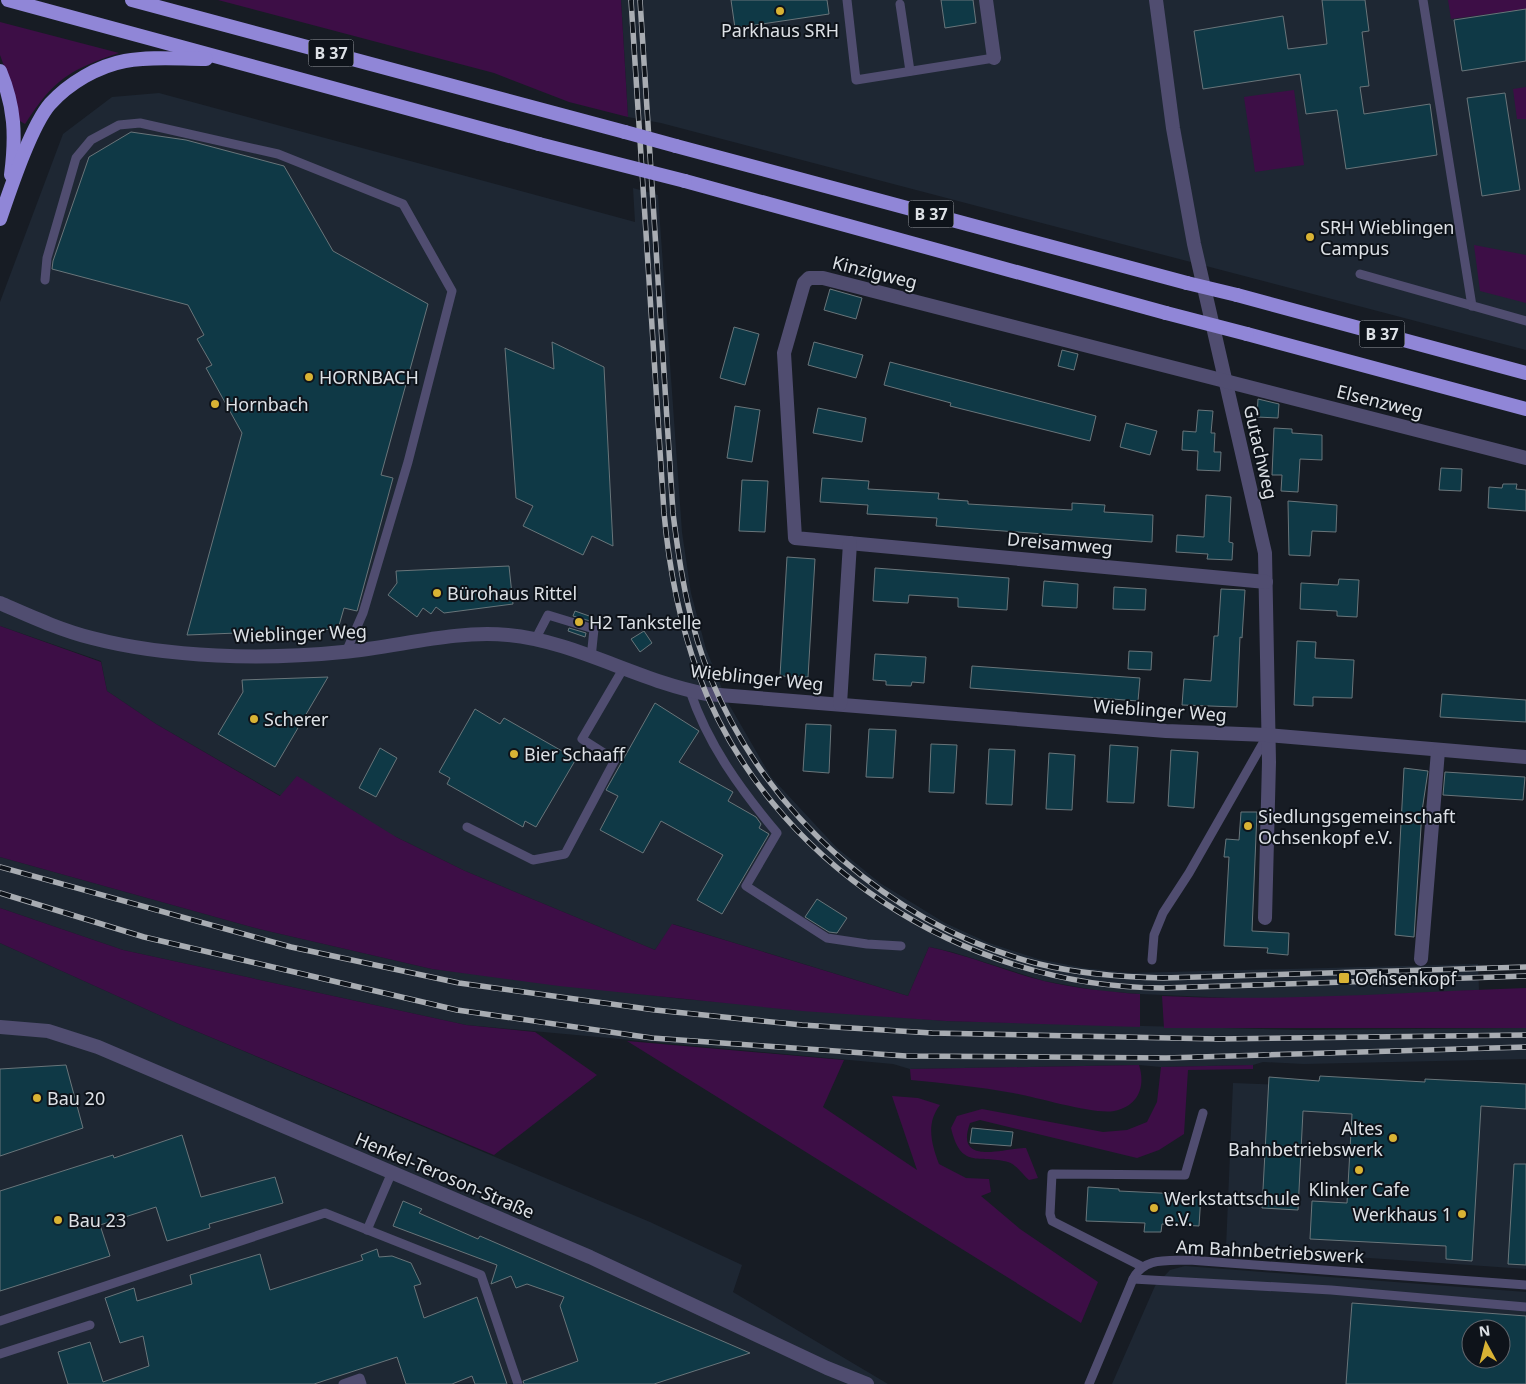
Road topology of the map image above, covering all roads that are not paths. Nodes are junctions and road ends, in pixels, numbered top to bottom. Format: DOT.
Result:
graph roads {
  1 [pos="8,0"];
  2 [pos="132,0"];
  3 [pos="847,0"];
  4 [pos="986,0"];
  5 [pos="1156,0"];
  6 [pos="1422,0"];
  7 [pos="900,4"];
  8 [pos="994,58"];
  9 [pos="224,59"];
  10 [pos="0,71"];
  11 [pos="910,71"];
  12 [pos="9,193"];
  13 [pos="0,219"];
  14 [pos="1360,274"];
  15 [pos="45,280"];
  16 [pos="1472,306"];
  17 [pos="1526,321"];
  18 [pos="1526,373"];
  19 [pos="1224,381"];
  20 [pos="1526,409"];
  21 [pos="1526,458"];
  22 [pos="850,543"];
  23 [pos="1266,582"];
  24 [pos="0,603"];
  25 [pos="535,640"];
  26 [pos="346,652"];
  27 [pos="591,658"];
  28 [pos="623,669"];
  29 [pos="690,691"];
  30 [pos="840,704"];
  31 [pos="1267,735"];
  32 [pos="1438,751"];
  33 [pos="1526,757"];
  34 [pos="467,826"];
  35 [pos="1265,918"];
  36 [pos="901,946"];
  37 [pos="1421,959"];
  38 [pos="1152,960"];
  39 [pos="2,1024"];
  40 [pos="1203,1113"];
  41 [pos="392,1172"];
  42 [pos="367,1230"];
  43 [pos="1142,1266"];
  44 [pos="1132,1279"];
  45 [pos="1526,1285"];
  46 [pos="1526,1307"];
  47 [pos="0,1321"];
  48 [pos="90,1325"];
  49 [pos="0,1354"];
  50 [pos="343,1384"];
  51 [pos="362,1384"];
  52 [pos="518,1384"];
  53 [pos="866,1384"];
  54 [pos="1089,1384"];
  1 -- 9 [label="highway, B 37"];
  2 -- 18 [label="highway, B 37, bridge"];
  3 -- 11 [label="lane"];
  4 -- 8 [label="street"];
  5 -- 19 [label="street, Gutachweg"];
  6 -- 16 [label="lane"];
  7 -- 11 [label="lane"];
  8 -- 11 [label="lane"];
  9 -- 12 [label="highway, B 37"];
  9 -- 20 [label="highway, B 37, bridge"];
  10 -- 12 [label="highway"];
  12 -- 13 [label="highway"];
  14 -- 16 [label="lane"];
  15 -- 26 [label="lane"];
  16 -- 17 [label="lane"];
  19 -- 21 [label="street, Elsenzweg"];
  19 -- 22 [label="street, Kinzigweg"];
  19 -- 23 [label="street, Gutachweg"];
  22 -- 23 [label="street, Dreisamweg"];
  22 -- 30 [label="street"];
  23 -- 31 [label="street, Gutachweg"];
  24 -- 26 [label="street, Wieblinger Weg"];
  25 -- 26 [label="street, Wieblinger Weg"];
  25 -- 27 [label="street, Wieblinger Weg"];
  25 -- 27 [label="lane"];
  27 -- 28 [label="street, Wieblinger Weg"];
  28 -- 29 [label="street, Wieblinger Weg"];
  28 -- 34 [label="lane"];
  29 -- 30 [label="street, Wieblinger Weg"];
  29 -- 36 [label="lane"];
  30 -- 31 [label="street, Wieblinger Weg"];
  31 -- 32 [label="street, Wieblinger Weg"];
  31 -- 35 [label="street, Gutachweg"];
  31 -- 38 [label="lane"];
  32 -- 33 [label="street, Wieblinger Weg"];
  32 -- 37 [label="street"];
  39 -- 41 [label="street, Henkel-Teroson-Straße"];
  40 -- 43 [label="lane"];
  41 -- 42 [label="lane"];
  41 -- 53 [label="street, Henkel-Teroson-Straße"];
  42 -- 47 [label="lane"];
  42 -- 52 [label="lane"];
  43 -- 44 [label="lane"];
  43 -- 45 [label="lane, Am Bahnbetriebswerk"];
  44 -- 46 [label="lane"];
  44 -- 54 [label="lane"];
  48 -- 49 [label="lane"];
  50 -- 51 [label="lane"];
}
